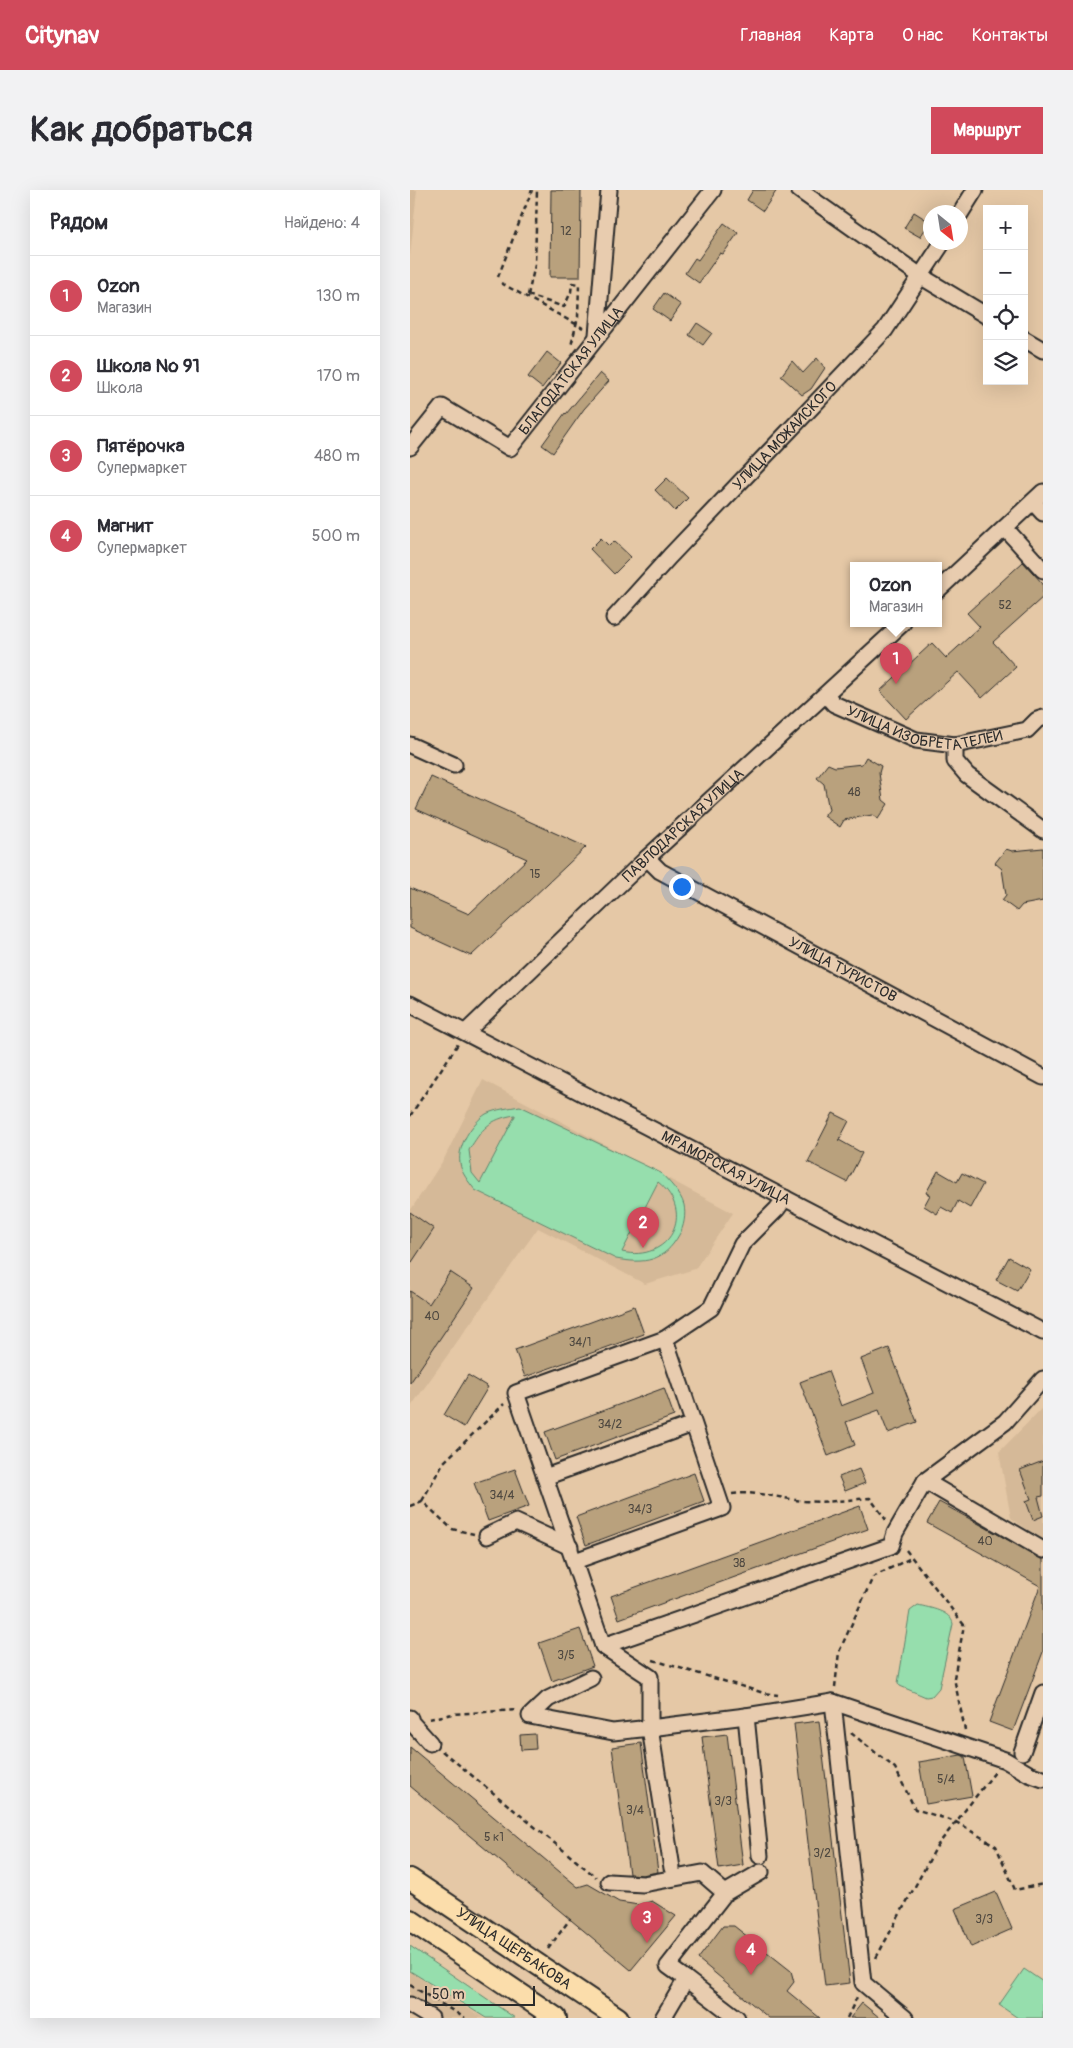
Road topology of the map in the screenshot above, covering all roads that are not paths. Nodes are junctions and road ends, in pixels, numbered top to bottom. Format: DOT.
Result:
graph roads {
  1 [pos="609,190"];
  2 [pos="713,190"];
  3 [pos="799,190"];
  4 [pos="975,190"];
  5 [pos="966,205"];
  6 [pos="938,250"];
  7 [pos="922,277"];
  8 [pos="983,314"];
  9 [pos="597,336"];
  10 [pos="1026,340"];
  11 [pos="1043,350"];
  12 [pos="410,447"];
  13 [pos="1040,502"];
  14 [pos="1005,528"];
  15 [pos="1043,570"];
  16 [pos="942,586"];
  17 [pos="614,618"];
  18 [pos="899,627"];
  19 [pos="826,695"];
  20 [pos="1043,718"];
  21 [pos="410,745"];
  22 [pos="955,746"];
  23 [pos="454,765"];
  24 [pos="1043,830"];
  25 [pos="647,858"];
  26 [pos="410,1004"];
  27 [pos="466,1032"];
  28 [pos="1043,1077"];
  29 [pos="785,1198"];
  30 [pos="1043,1332"];
  31 [pos="665,1339"];
  32 [pos="1043,1379"];
  33 [pos="693,1424"];
  34 [pos="545,1477"];
  35 [pos="925,1481"];
  36 [pos="487,1536"];
  37 [pos="1043,1550"];
  38 [pos="573,1554"];
  39 [pos="603,1646"];
  40 [pos="591,1678"];
  41 [pos="1043,1693"];
  42 [pos="833,1702"];
  43 [pos="746,1716"];
  44 [pos="410,1720"];
  45 [pos="650,1728"];
  46 [pos="430,1743"];
  47 [pos="1022,1752"];
  48 [pos="1043,1779"];
  49 [pos="760,1856"];
  50 [pos="672,1868"];
  51 [pos="761,1872"];
  52 [pos="410,1879"];
  53 [pos="609,1882"];
  54 [pos="725,1892"];
  55 [pos="410,1920"];
  56 [pos="686,1979"];
  57 [pos="410,2005"];
  58 [pos="430,2018"];
  59 [pos="556,2018"];
  60 [pos="618,2018"];
  61 [pos="663,2018"];
  62 [pos="737,2018"];
  63 [pos="905,2018"];
  1 -- 9 [label="street"];
  2 -- 9 [label="street, БЛАГОДАТСКАЯ УЛИЦА"];
  3 -- 7 [label="street"];
  4 -- 5 [label="street"];
  6 -- 7 [label="street, УЛИЦА МОЖАЙСКОГО"];
  7 -- 8 [label="street"];
  7 -- 17 [label="street, УЛИЦА МОЖАЙСКОГО"];
  9 -- 12 [label="street, БЛАГОДАТСКАЯ УЛИЦА"];
  10 -- 11 [label="street"];
  13 -- 14 [label="street"];
  14 -- 15 [label="street"];
  14 -- 16 [label="street"];
  18 -- 19 [label="street, ПАВЛОДАРСКАЯ УЛИЦА"];
  19 -- 22 [label="street, УЛИЦА ИЗОБРЕТАТЕЛЕЙ"];
  19 -- 25 [label="street, ПАВЛОДАРСКАЯ УЛИЦА"];
  20 -- 22 [label="street, УЛИЦА ИЗОБРЕТАТЕЛЕЙ"];
  21 -- 23 [label="street"];
  22 -- 24 [label="street"];
  25 -- 27 [label="street, ПАВЛОДАРСКАЯ УЛИЦА"];
  25 -- 28 [label="street, УЛИЦА ТУРИСТОВ"];
  26 -- 27 [label="street, МРАМОРСКАЯ УЛИЦА"];
  27 -- 29 [label="street, МРАМОРСКАЯ УЛИЦА"];
  29 -- 30 [label="street, МРАМОРСКАЯ УЛИЦА"];
  29 -- 31 [label="street"];
  31 -- 33 [label="street"];
  31 -- 34 [label="street"];
  32 -- 35 [label="street"];
  33 -- 34 [label="street"];
  33 -- 38 [label="street"];
  34 -- 38 [label="street"];
  35 -- 37 [label="street"];
  35 -- 39 [label="street"];
  36 -- 38 [label="street"];
  38 -- 39 [label="street"];
  39 -- 45 [label="street"];
  40 -- 45 [label="street"];
  41 -- 47 [label="street"];
  42 -- 43 [label="street"];
  42 -- 48 [label="street"];
  42 -- 63 [label="street"];
  43 -- 45 [label="street"];
  43 -- 49 [label="street"];
  44 -- 46 [label="street"];
  45 -- 50 [label="street"];
  51 -- 54 [label="street"];
  52 -- 60 [label="main road, УЛИЦА ЩЕРБАКОВА"];
  53 -- 54 [label="street"];
  54 -- 56 [label="street"];
  55 -- 59 [label="main road"];
  56 -- 61 [label="street"];
  56 -- 62 [label="street"];
  57 -- 58 [label="street"];
}
